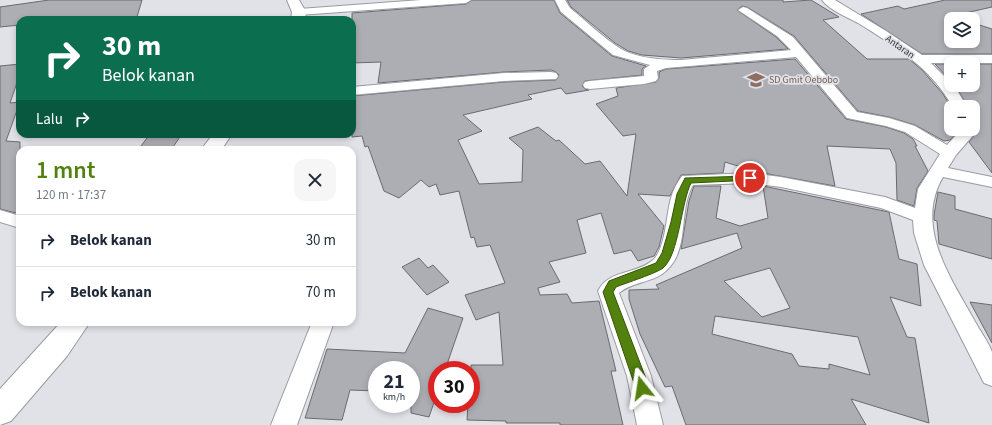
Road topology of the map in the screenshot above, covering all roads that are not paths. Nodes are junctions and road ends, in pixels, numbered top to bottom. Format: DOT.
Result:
graph roads {
  1 [pos="466,0"];
  2 [pos="560,0"];
  3 [pos="827,0"];
  4 [pos="742,10"];
  5 [pos="296,11"];
  6 [pos="799,53"];
  7 [pos="917,59"];
  8 [pos="992,59"];
  9 [pos="665,64"];
  10 [pos="551,76"];
  11 [pos="590,85"];
  12 [pos="356,91"];
  13 [pos="957,100"];
  14 [pos="965,136"];
  15 [pos="949,154"];
  16 [pos="939,171"];
  17 [pos="992,182"];
  18 [pos="0,216"];
  19 [pos="922,217"];
  20 [pos="16,221"];
  21 [pos="74,326"];
  22 [pos="321,326"];
  23 [pos="992,375"];
  24 [pos="0,411"];
  25 [pos="284,425"];
  26 [pos="650,425"];
  1 -- 5 [label="street"];
  2 -- 9 [label="street"];
  3 -- 7 [label="street, Antaran"];
  4 -- 6 [label="street"];
  6 -- 9 [label="street"];
  6 -- 15 [label="street"];
  7 -- 8 [label="street"];
  7 -- 13 [label="street, Antaran"];
  9 -- 11 [label="street"];
  10 -- 12 [label="street"];
  14 -- 15 [label="street"];
  15 -- 16 [label="street"];
  16 -- 17 [label="street"];
  16 -- 19 [label="street"];
  18 -- 20 [label="street"];
  19 -- 23 [label="street"];
  19 -- 26 [label="street"];
  21 -- 24 [label="street"];
  22 -- 25 [label="street"];
}
